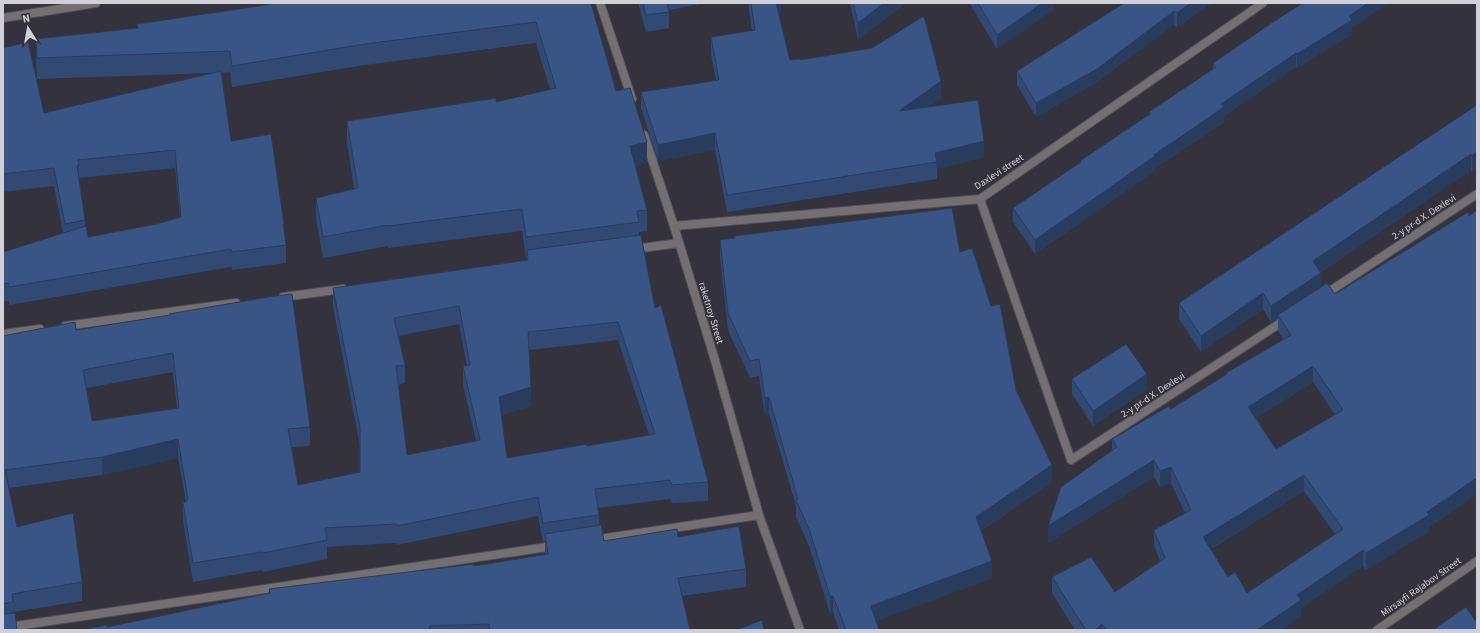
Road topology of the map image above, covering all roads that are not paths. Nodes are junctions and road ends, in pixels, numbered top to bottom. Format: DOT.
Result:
graph roads {
  1 [pos="96,3"];
  2 [pos="600,3"];
  3 [pos="1263,3"];
  4 [pos="3,18"];
  5 [pos="635,107"];
  6 [pos="642,129"];
  7 [pos="1477,194"];
  8 [pos="980,198"];
  9 [pos="674,226"];
  10 [pos="679,243"];
  11 [pos="624,251"];
  12 [pos="349,288"];
  13 [pos="278,297"];
  14 [pos="1317,299"];
  15 [pos="247,302"];
  16 [pos="1291,316"];
  17 [pos="3,334"];
  18 [pos="759,515"];
  19 [pos="586,541"];
  20 [pos="562,544"];
  21 [pos="1477,560"];
  22 [pos="3,628"];
  23 [pos="800,630"];
  24 [pos="1377,630"];
  1 -- 4 [label="street"];
  2 -- 5 [label="street"];
  3 -- 8 [label="street, Daxlevi street"];
  6 -- 9 [label="street, raketnoy Street"];
  7 -- 14 [label="street, 2-y pr-d X. Dexlevi"];
  8 -- 9 [label="street, Daxlevi street"];
  8 -- 16 [label="street, 2-y pr-d X. Dexlevi"];
  9 -- 10 [label="street, raketnoy Street"];
  10 -- 11 [label="street"];
  10 -- 18 [label="street, raketnoy Street"];
  12 -- 13 [label="street"];
  15 -- 17 [label="street"];
  18 -- 19 [label="street"];
  18 -- 23 [label="street, raketnoy Street"];
  20 -- 22 [label="street"];
  21 -- 24 [label="street, Mirsayfi Rajabov Street"];
}
